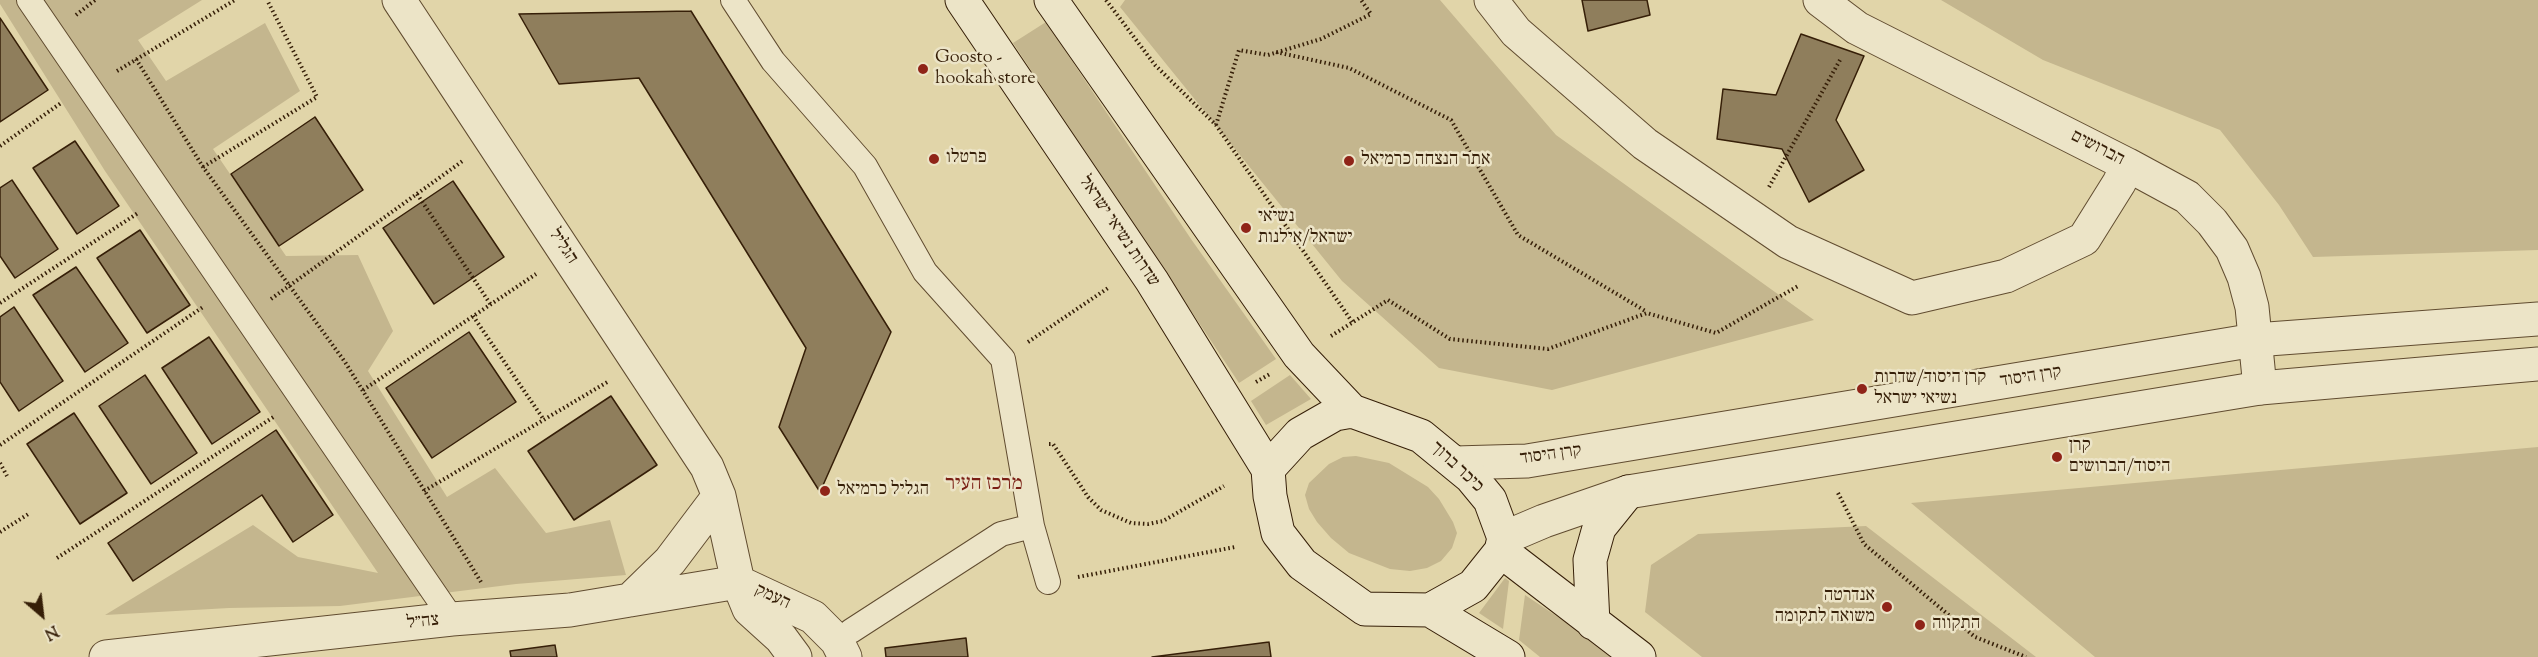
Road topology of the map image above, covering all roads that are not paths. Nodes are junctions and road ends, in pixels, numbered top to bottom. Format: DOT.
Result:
graph roads {
  1 [pos="29,0"];
  2 [pos="399,0"];
  3 [pos="734,0"];
  4 [pos="962,0"];
  5 [pos="1051,0"];
  6 [pos="1491,0"];
  7 [pos="1820,0"];
  8 [pos="2128,165"];
  9 [pos="2538,319"];
  10 [pos="2255,340"];
  11 [pos="2538,364"];
  12 [pos="2260,388"];
  13 [pos="1352,411"];
  14 [pos="1455,463"];
  15 [pos="1268,469"];
  16 [pos="1628,492"];
  17 [pos="719,496"];
  18 [pos="1032,526"];
  19 [pos="1502,544"];
  20 [pos="738,582"];
  21 [pos="1048,582"];
  22 [pos="630,600"];
  23 [pos="1430,610"];
  24 [pos="452,619"];
  25 [pos="1593,622"];
  26 [pos="848,644"];
  27 [pos="106,657"];
  28 [pos="795,657"];
  29 [pos="1508,657"];
  30 [pos="1639,657"];
  1 -- 24 [label="street"];
  2 -- 17 [label="street, הגליל"];
  3 -- 18 [label="street"];
  4 -- 15 [label="street, שדרות נשיאי ישראל"];
  5 -- 13 [label="street"];
  6 -- 8 [label="street"];
  7 -- 8 [label="street, הברושים"];
  8 -- 10 [label="street, הברושים"];
  9 -- 10 [label="street, קרן היסוד"];
  10 -- 12 [label="street, הברושים"];
  10 -- 14 [label="street, קרן היסוד"];
  11 -- 12 [label="street"];
  12 -- 16 [label="street"];
  13 -- 14 [label="street, כיכר ברוך"];
  13 -- 15 [label="street"];
  14 -- 19 [label="street, כיכר ברוך"];
  15 -- 23 [label="street"];
  16 -- 19 [label="street"];
  16 -- 25 [label="street"];
  17 -- 20 [label="street, הגליל"];
  17 -- 22 [label="street"];
  18 -- 21 [label="street"];
  18 -- 26 [label="street"];
  19 -- 23 [label="street"];
  19 -- 25 [label="street"];
  20 -- 22 [label="street, צה״ל"];
  20 -- 26 [label="street, העמק"];
  20 -- 28 [label="street, העמק"];
  22 -- 24 [label="street, צה״ל"];
  23 -- 29 [label="street"];
  24 -- 27 [label="street, צה״ל"];
  25 -- 30 [label="street"];
}
